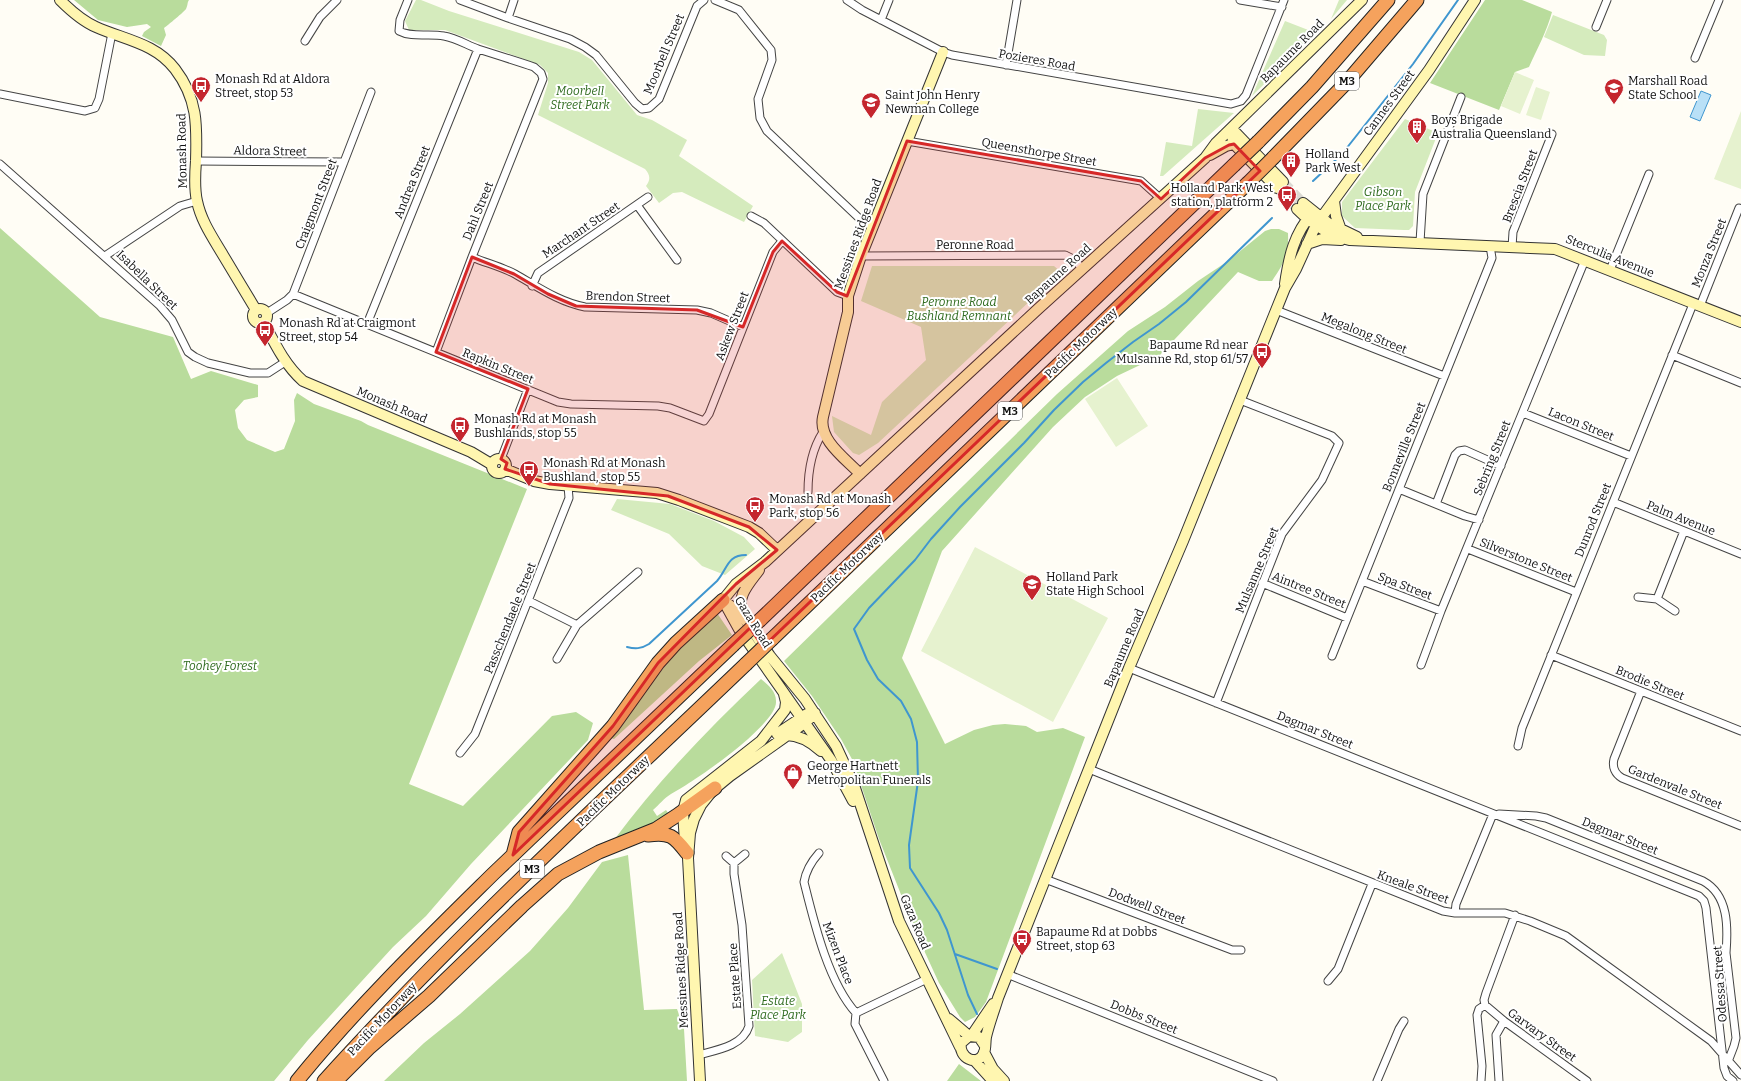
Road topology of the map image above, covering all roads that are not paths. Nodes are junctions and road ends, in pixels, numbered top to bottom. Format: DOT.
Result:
graph roads {
  1 [pos="60,0"];
  2 [pos="337,0"];
  3 [pos="408,0"];
  4 [pos="460,0"];
  5 [pos="514,0"];
  6 [pos="704,0"];
  7 [pos="715,0"];
  8 [pos="847,0"];
  9 [pos="889,0"];
  10 [pos="1017,0"];
  11 [pos="1240,0"];
  12 [pos="1362,0"];
  13 [pos="1388,0"];
  14 [pos="1417,0"];
  15 [pos="1475,0"];
  16 [pos="1607,0"];
  17 [pos="1719,0"];
  18 [pos="1283,4"];
  19 [pos="508,18"];
  20 [pos="881,20"];
  21 [pos="1596,27"];
  22 [pos="112,33"];
  23 [pos="305,41"];
  24 [pos="478,49"];
  25 [pos="943,52"];
  26 [pos="1695,58"];
  27 [pos="1006,65"];
  28 [pos="371,92"];
  29 [pos="0,94"];
  30 [pos="1461,97"];
  31 [pos="1231,129"];
  32 [pos="1552,134"];
  33 [pos="907,141"];
  34 [pos="1234,144"];
  35 [pos="1205,158"];
  36 [pos="196,161"];
  37 [pos="344,162"];
  38 [pos="0,164"];
  39 [pos="1649,174"];
  40 [pos="648,197"];
  41 [pos="1161,199"];
  42 [pos="196,201"];
  43 [pos="1334,201"];
  44 [pos="637,205"];
  45 [pos="1300,206"];
  46 [pos="1739,208"];
  47 [pos="751,216"];
  48 [pos="1314,218"];
  49 [pos="873,228"];
  50 [pos="1341,230"];
  51 [pos="1347,239"];
  52 [pos="782,240"];
  53 [pos="1366,240"];
  54 [pos="1420,242"];
  55 [pos="1307,244"];
  56 [pos="1490,246"];
  57 [pos="1512,247"];
  58 [pos="105,256"];
  59 [pos="862,256"];
  60 [pos="472,257"];
  61 [pos="676,260"];
  62 [pos="1585,260"];
  63 [pos="1083,269"];
  64 [pos="1610,270"];
  65 [pos="532,286"];
  66 [pos="1285,288"];
  67 [pos="293,294"];
  68 [pos="848,296"];
  69 [pos="1696,305"];
  70 [pos="1276,310"];
  71 [pos="265,318"];
  72 [pos="1741,322"];
  73 [pos="367,324"];
  74 [pos="743,327"];
  75 [pos="436,352"];
  76 [pos="1672,355"];
  77 [pos="286,362"];
  78 [pos="1444,376"];
  79 [pos="1741,383"];
  80 [pos="528,390"];
  81 [pos="1240,400"];
  82 [pos="1522,413"];
  83 [pos="704,421"];
  84 [pos="823,432"];
  85 [pos="1631,456"];
  86 [pos="501,459"];
  87 [pos="491,464"];
  88 [pos="1501,466"];
  89 [pos="505,469"];
  90 [pos="860,474"];
  91 [pos="568,486"];
  92 [pos="1399,489"];
  93 [pos="808,492"];
  94 [pos="1613,502"];
  95 [pos="1436,504"];
  96 [pos="1479,520"];
  97 [pos="1684,531"];
  98 [pos="1468,549"];
  99 [pos="777,550"];
  100 [pos="1741,554"];
  101 [pos="765,562"];
  102 [pos="638,572"];
  103 [pos="1362,580"];
  104 [pos="1262,583"];
  105 [pos="1576,592"];
  106 [pos="1638,597"];
  107 [pos="1657,599"];
  108 [pos="723,600"];
  109 [pos="529,601"];
  110 [pos="1441,611"];
  111 [pos="1674,611"];
  112 [pos="742,615"];
  113 [pos="1347,618"];
  114 [pos="578,625"];
  115 [pos="1551,655"];
  116 [pos="1332,656"];
  117 [pos="557,659"];
  118 [pos="1421,665"];
  119 [pos="1129,668"];
  120 [pos="782,690"];
  121 [pos="1641,690"];
  122 [pos="1216,703"];
  123 [pos="815,712"];
  124 [pos="803,720"];
  125 [pos="1741,731"];
  126 [pos="786,736"];
  127 [pos="1518,746"];
  128 [pos="460,753"];
  129 [pos="747,754"];
  130 [pos="831,760"];
  131 [pos="1089,769"];
  132 [pos="715,788"];
  133 [pos="683,812"];
  134 [pos="1493,814"];
  135 [pos="1741,826"];
  136 [pos="869,834"];
  137 [pos="640,836"];
  138 [pos="819,853"];
  139 [pos="745,854"];
  140 [pos="513,855"];
  141 [pos="687,856"];
  142 [pos="726,856"];
  143 [pos="734,863"];
  144 [pos="1045,879"];
  145 [pos="1372,884"];
  146 [pos="1723,907"];
  147 [pos="1706,908"];
  148 [pos="1454,913"];
  149 [pos="1515,915"];
  150 [pos="1241,950"];
  151 [pos="1007,974"];
  152 [pos="927,979"];
  153 [pos="1328,981"];
  154 [pos="998,998"];
  155 [pos="1485,1005"];
  156 [pos="856,1013"];
  157 [pos="946,1017"];
  158 [pos="1404,1021"];
  159 [pos="1504,1021"];
  160 [pos="970,1035"];
  161 [pos="960,1047"];
  162 [pos="985,1049"];
  163 [pos="1723,1053"];
  164 [pos="698,1055"];
  165 [pos="974,1060"];
  166 [pos="1729,1060"];
  167 [pos="1741,1075"];
  168 [pos="297,1081"];
  169 [pos="324,1081"];
  170 [pos="336,1081"];
  171 [pos="700,1081"];
  172 [pos="884,1081"];
  173 [pos="993,1081"];
  174 [pos="1004,1081"];
  175 [pos="1273,1081"];
  176 [pos="1377,1081"];
  177 [pos="1482,1081"];
  178 [pos="1499,1081"];
  179 [pos="1587,1081"];
  180 [pos="1733,1081"];
  1 -- 22 [label="street, Monash Road"];
  2 -- 23 [label="street"];
  3 -- 24 [label="street"];
  4 -- 19 [label="street, Moorbell Street"];
  5 -- 19 [label="street"];
  6 -- 19 [label="street, Moorbell Street"];
  7 -- 49 [label="street"];
  8 -- 20 [label="street, Pozieres Road"];
  9 -- 20 [label="street"];
  10 -- 27 [label="street"];
  11 -- 18 [label="street"];
  12 -- 31 [label="street, Bapaume Road"];
  13 -- 140 [label="highway, Pacific Motorway / M3, bridge"];
  14 -- 169 [label="highway, Pacific Motorway / M3, bridge"];
  15 -- 43 [label="street, Cannes Street"];
  16 -- 21 [label="street"];
  17 -- 26 [label="street"];
  18 -- 27 [label="street, Pozieres Road"];
  20 -- 25 [label="street, Pozieres Road"];
  22 -- 29 [label="street"];
  22 -- 36 [label="street, Monash Road"];
  24 -- 60 [label="street, Dahl Street"];
  24 -- 73 [label="street, Andrea Street"];
  25 -- 27 [label="street, Pozieres Road"];
  25 -- 33 [label="street, Messines Ridge Road"];
  28 -- 37 [label="street, Craigmont Street"];
  30 -- 54 [label="street"];
  31 -- 34 [label="street"];
  31 -- 34 [label="street"];
  31 -- 35 [label="street, Bapaume Road"];
  32 -- 57 [label="street, Brescia Street"];
  33 -- 41 [label="street, Queensthorpe Street"];
  33 -- 49 [label="street, Messines Ridge Road"];
  34 -- 35 [label="street"];
  35 -- 41 [label="street, Bapaume Road"];
  36 -- 37 [label="street, Aldora Street"];
  36 -- 42 [label="street, Monash Road"];
  37 -- 67 [label="street, Craigmont Street"];
  38 -- 58 [label="street, Isabella Street"];
  39 -- 64 [label="street"];
  40 -- 44 [label="street, Marchant Street"];
  41 -- 63 [label="street, Bapaume Road"];
  42 -- 58 [label="street"];
  42 -- 71 [label="street, Monash Road"];
  43 -- 48 [label="street, Cannes Street"];
  43 -- 50 [label="street"];
  44 -- 61 [label="street"];
  44 -- 65 [label="street, Marchant Street"];
  45 -- 48 [label="street, Sterculia Avenue"];
  46 -- 69 [label="street, Monza Street"];
  47 -- 52 [label="street"];
  48 -- 50 [label="street, Sterculia Avenue"];
  48 -- 51 [label="street, Sterculia Avenue"];
  48 -- 55 [label="street, Bapaume Road"];
  48 -- 66 [label="street, Bapaume Road"];
  49 -- 59 [label="street, Messines Ridge Road"];
  50 -- 53 [label="street, Sterculia Avenue"];
  51 -- 53 [label="street, Sterculia Avenue"];
  51 -- 55 [label="street"];
  52 -- 68 [label="street"];
  52 -- 74 [label="street, Askew Street"];
  53 -- 54 [label="street, Sterculia Avenue"];
  54 -- 56 [label="street, Sterculia Avenue"];
  55 -- 66 [label="street, Bapaume Road"];
  56 -- 57 [label="street, Sterculia Avenue"];
  56 -- 78 [label="street, Bonneville Street"];
  57 -- 62 [label="street, Sterculia Avenue"];
  58 -- 77 [label="street, Isabella Street"];
  59 -- 63 [label="street, Peronne Road"];
  59 -- 68 [label="street, Messines Ridge Road"];
  60 -- 65 [label="street, Brendon Street"];
  60 -- 75 [label="street, Dahl Street"];
  62 -- 64 [label="street, Sterculia Avenue"];
  62 -- 82 [label="street, Sebring Street"];
  63 -- 90 [label="street, Bapaume Road"];
  64 -- 69 [label="street, Sterculia Avenue"];
  65 -- 74 [label="street, Brendon Street"];
  66 -- 70 [label="street, Bapaume Road"];
  67 -- 71 [label="street"];
  67 -- 73 [label="street, Rapkin Street"];
  68 -- 84 [label="street, Messines Ridge Road"];
  69 -- 72 [label="street, Sterculia Avenue"];
  69 -- 76 [label="street, Dunrod Street"];
  70 -- 78 [label="street, Megalong Street"];
  70 -- 81 [label="street, Bapaume Road"];
  71 -- 77 [label="street, Monash Road"];
  73 -- 75 [label="street, Rapkin Street"];
  74 -- 83 [label="street, Askew Street"];
  75 -- 80 [label="street, Rapkin Street"];
  76 -- 79 [label="street"];
  76 -- 85 [label="street, Dunrod Street"];
  77 -- 87 [label="street, Monash Road"];
  78 -- 92 [label="street, Bonneville Street"];
  80 -- 83 [label="street, Rapkin Street"];
  80 -- 86 [label="street"];
  81 -- 104 [label="street, Mulsanne Street"];
  81 -- 119 [label="street, Bapaume Road"];
  82 -- 85 [label="street, Lacon Street"];
  82 -- 88 [label="street, Sebring Street"];
  84 -- 90 [label="street"];
  84 -- 93 [label="street, Messines Ridge Road"];
  85 -- 94 [label="street, Dunrod Street"];
  86 -- 87 [label="street"];
  86 -- 89 [label="street"];
  87 -- 89 [label="street, Monash Road"];
  88 -- 95 [label="street"];
  88 -- 96 [label="street, Sebring Street"];
  89 -- 91 [label="street, Monash Road"];
  90 -- 99 [label="street, Bapaume Road"];
  91 -- 99 [label="street, Monash Road"];
  91 -- 109 [label="street, Passchendaele Street"];
  92 -- 95 [label="street"];
  92 -- 103 [label="street, Bonneville Street"];
  94 -- 97 [label="street, Palm Avenue"];
  94 -- 105 [label="street, Dunrod Street"];
  95 -- 96 [label="street"];
  96 -- 98 [label="street, Sebring Street"];
  97 -- 100 [label="street, Palm Avenue"];
  97 -- 107 [label="street"];
  98 -- 105 [label="street, Silverstone Street"];
  98 -- 110 [label="street, Sebring Street"];
  99 -- 101 [label="street, Bapaume Road"];
  101 -- 108 [label="street, Bapaume Road"];
  101 -- 112 [label="street, Bapaume Road"];
  102 -- 114 [label="street"];
  103 -- 110 [label="street, Spa Street"];
  103 -- 113 [label="street, Bonneville Street"];
  104 -- 113 [label="street, Aintree Street"];
  104 -- 122 [label="street, Mulsanne Street"];
  105 -- 115 [label="street, Dunrod Street"];
  106 -- 107 [label="street"];
  107 -- 111 [label="street"];
  108 -- 112 [label="street, Gaza Road"];
  108 -- 120 [label="street, Gaza Road"];
  108 -- 140 [label="highway"];
  109 -- 114 [label="street"];
  109 -- 128 [label="street, Passchendaele Street"];
  110 -- 118 [label="street, Sebring Street"];
  112 -- 123 [label="street, Gaza Road"];
  113 -- 116 [label="street, Bonneville Street"];
  114 -- 117 [label="street"];
  115 -- 121 [label="street, Brodie Street"];
  115 -- 127 [label="street, Dunrod Street"];
  119 -- 122 [label="street, Dagmar Street"];
  119 -- 131 [label="street, Bapaume Road"];
  120 -- 124 [label="street, Gaza Road"];
  120 -- 129 [label="street"];
  121 -- 125 [label="street, Brodie Street"];
  121 -- 135 [label="street, Gardenvale Street"];
  122 -- 134 [label="street, Dagmar Street"];
  123 -- 124 [label="street, Messines Ridge Road"];
  123 -- 136 [label="street, Gaza Road"];
  124 -- 126 [label="street, Messines Ridge Road"];
  124 -- 129 [label="street"];
  124 -- 130 [label="street, Gaza Road"];
  126 -- 130 [label="street"];
  126 -- 132 [label="street, Messines Ridge Road"];
  129 -- 133 [label="street, Messines Ridge Road"];
  130 -- 136 [label="street, Gaza Road"];
  131 -- 144 [label="street, Bapaume Road"];
  131 -- 145 [label="street, Kneale Street"];
  132 -- 133 [label="highway"];
  132 -- 141 [label="street, Messines Ridge Road"];
  133 -- 137 [label="highway"];
  133 -- 141 [label="street, Messines Ridge Road"];
  134 -- 146 [label="street, Dagmar Street"];
  134 -- 147 [label="street, Dagmar Street"];
  134 -- 148 [label="street"];
  136 -- 152 [label="street, Gaza Road"];
  137 -- 141 [label="highway"];
  137 -- 170 [label="highway"];
  138 -- 156 [label="street, Mizen Place"];
  139 -- 143 [label="street"];
  140 -- 168 [label="highway, Pacific Motorway / M3"];
  141 -- 164 [label="street, Messines Ridge Road"];
  142 -- 143 [label="street"];
  143 -- 164 [label="street, Estate Place"];
  144 -- 150 [label="street, Dodwell Street"];
  144 -- 151 [label="street, Bapaume Road"];
  145 -- 148 [label="street, Kneale Street"];
  145 -- 153 [label="street"];
  146 -- 166 [label="street, Odessa Street"];
  147 -- 163 [label="street, Odessa Street"];
  148 -- 149 [label="street, Kneale Street"];
  149 -- 155 [label="street"];
  149 -- 163 [label="street, Kneale Street"];
  151 -- 154 [label="street, Bapaume Road"];
  151 -- 175 [label="street, Dobbs Street"];
  152 -- 156 [label="street"];
  152 -- 157 [label="street, Gaza Road"];
  154 -- 160 [label="street, Bapaume Road"];
  154 -- 162 [label="street, Bapaume Road"];
  155 -- 159 [label="street, Garvary Street"];
  155 -- 177 [label="street"];
  156 -- 172 [label="street"];
  157 -- 160 [label="street, Gaza Road"];
  157 -- 161 [label="street, Gaza Road"];
  158 -- 176 [label="street"];
  159 -- 178 [label="street"];
  159 -- 179 [label="street, Garvary Street"];
  160 -- 161 [label="street"];
  160 -- 162 [label="street"];
  161 -- 165 [label="street"];
  162 -- 165 [label="street"];
  162 -- 174 [label="street"];
  163 -- 166 [label="street, Kneale Street"];
  163 -- 180 [label="street, Odessa Street"];
  164 -- 171 [label="street, Messines Ridge Road"];
  165 -- 173 [label="street"];
  166 -- 167 [label="street, Kneale Street"];
}
